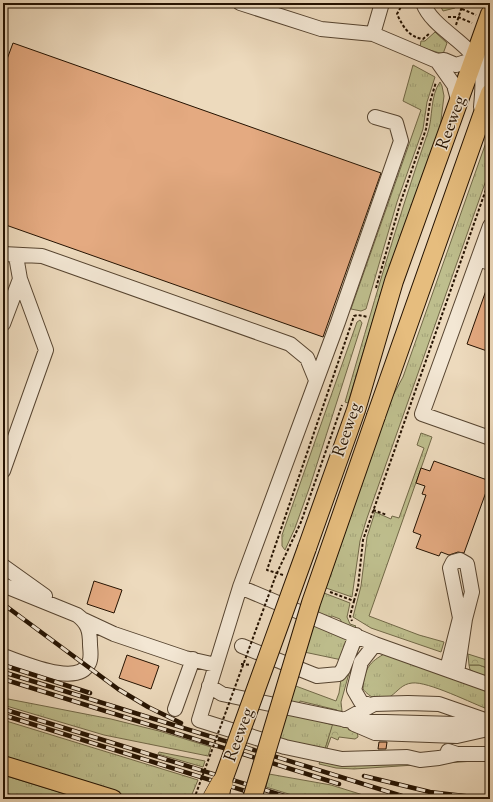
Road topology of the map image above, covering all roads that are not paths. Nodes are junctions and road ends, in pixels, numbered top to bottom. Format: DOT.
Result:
graph roads {
  1 [pos="240,3"];
  2 [pos="382,3"];
  3 [pos="423,3"];
  4 [pos="490,14"];
  5 [pos="373,34"];
  6 [pos="481,62"];
  7 [pos="439,64"];
  8 [pos="487,102"];
  9 [pos="459,104"];
  10 [pos="375,117"];
  11 [pos="490,226"];
  12 [pos="9,255"];
  13 [pos="484,261"];
  14 [pos="20,279"];
  15 [pos="3,324"];
  16 [pos="316,380"];
  17 [pos="490,438"];
  18 [pos="3,471"];
  19 [pos="3,566"];
  20 [pos="3,585"];
  21 [pos="240,587"];
  22 [pos="65,610"];
  23 [pos="84,620"];
  24 [pos="355,629"];
  25 [pos="375,644"];
  26 [pos="242,646"];
  27 [pos="3,656"];
  28 [pos="192,659"];
  29 [pos="216,665"];
  30 [pos="452,671"];
  31 [pos="490,685"];
  32 [pos="210,686"];
  33 [pos="370,705"];
  34 [pos="175,709"];
  35 [pos="462,712"];
  36 [pos="351,717"];
  37 [pos="490,725"];
  38 [pos="490,754"];
  39 [pos="3,765"];
  40 [pos="218,794"];
  41 [pos="112,799"];
  42 [pos="252,799"];
  1 -- 5 [label="street"];
  2 -- 5 [label="street"];
  3 -- 6 [label="street"];
  4 -- 6 [label="main road, Reeweg"];
  5 -- 7 [label="street"];
  6 -- 7 [label="street"];
  6 -- 8 [label="street, Reeweg"];
  6 -- 9 [label="main road, Reeweg"];
  7 -- 9 [label="street"];
  8 -- 42 [label="main road, Reeweg, bridge"];
  9 -- 40 [label="main road, Reeweg, bridge"];
  10 -- 16 [label="street"];
  11 -- 13 [label="street"];
  12 -- 14 [label="street"];
  12 -- 16 [label="street"];
  13 -- 17 [label="street"];
  14 -- 15 [label="street"];
  14 -- 18 [label="street"];
  16 -- 21 [label="street"];
  19 -- 22 [label="street"];
  20 -- 22 [label="street"];
  21 -- 24 [label="street"];
  21 -- 29 [label="street"];
  22 -- 23 [label="street"];
  23 -- 27 [label="street"];
  23 -- 28 [label="street"];
  24 -- 25 [label="street"];
  24 -- 26 [label="street"];
  25 -- 30 [label="street"];
  25 -- 33 [label="street"];
  28 -- 29 [label="street"];
  28 -- 34 [label="street"];
  29 -- 32 [label="street"];
  30 -- 30 [label="street"];
  30 -- 31 [label="street"];
  32 -- 36 [label="street"];
  32 -- 38 [label="street"];
  33 -- 35 [label="street"];
  33 -- 36 [label="street"];
  35 -- 36 [label="street"];
  35 -- 37 [label="street"];
  36 -- 37 [label="street"];
  39 -- 41 [label="main road"];
}
